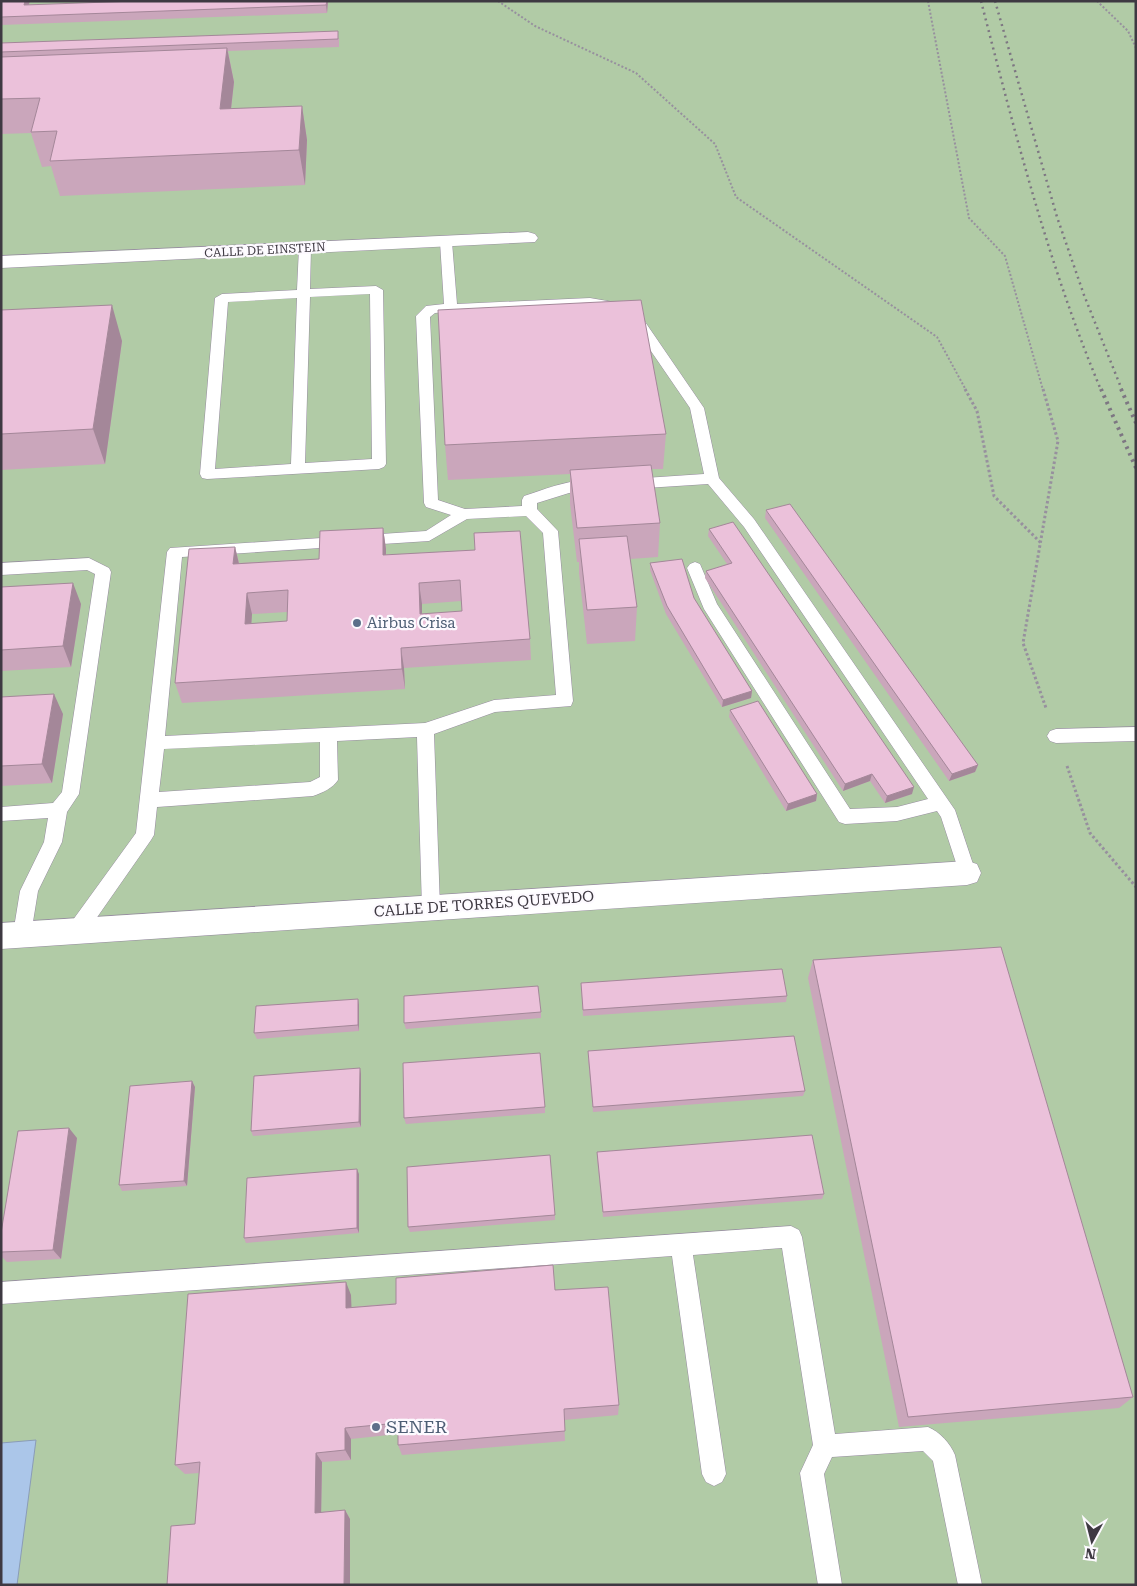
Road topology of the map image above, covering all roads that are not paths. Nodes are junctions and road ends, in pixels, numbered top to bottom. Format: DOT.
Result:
graph roads {
  1 [pos="528,238"];
  2 [pos="446,242"];
  3 [pos="305,248"];
  4 [pos="1,262"];
  5 [pos="303,294"];
  6 [pos="451,308"];
  7 [pos="453,328"];
  8 [pos="298,469"];
  9 [pos="712,479"];
  10 [pos="530,511"];
  11 [pos="464,514"];
  12 [pos="695,568"];
  13 [pos="1,569"];
  14 [pos="425,730"];
  15 [pos="328,734"];
  16 [pos="1136,734"];
  17 [pos="1056,736"];
  18 [pos="156,743"];
  19 [pos="150,800"];
  20 [pos="940,802"];
  21 [pos="58,810"];
  22 [pos="1,814"];
  23 [pos="967,873"];
  24 [pos="431,908"];
  25 [pos="77,930"];
  26 [pos="12,935"];
  27 [pos="681,1245"];
  28 [pos="1,1293"];
  29 [pos="825,1446"];
  30 [pos="714,1474"];
  31 [pos="830,1585"];
  32 [pos="970,1585"];
  1 -- 2 [label="street, CALLE DE EINSTEIN"];
  2 -- 3 [label="street, CALLE DE EINSTEIN"];
  2 -- 6 [label="lane"];
  3 -- 4 [label="street, CALLE DE EINSTEIN"];
  3 -- 5 [label="lane"];
  5 -- 8 [label="lane"];
  5 -- 8 [label="lane"];
  5 -- 8 [label="lane"];
  6 -- 7 [label="lane"];
  6 -- 9 [label="lane"];
  6 -- 11 [label="lane"];
  9 -- 10 [label="lane"];
  9 -- 20 [label="lane"];
  10 -- 11 [label="lane"];
  10 -- 14 [label="lane"];
  11 -- 18 [label="lane"];
  12 -- 20 [label="lane"];
  13 -- 21 [label="lane"];
  14 -- 15 [label="lane"];
  14 -- 24 [label="lane"];
  15 -- 18 [label="lane"];
  15 -- 19 [label="lane"];
  16 -- 17 [label="lane"];
  18 -- 19 [label="lane"];
  19 -- 25 [label="lane"];
  20 -- 23 [label="lane"];
  21 -- 22 [label="lane"];
  21 -- 26 [label="lane"];
  23 -- 24 [label="street, CALLE DE TORRES QUEVEDO"];
  24 -- 25 [label="street, CALLE DE TORRES QUEVEDO"];
  25 -- 26 [label="street, CALLE DE TORRES QUEVEDO"];
  27 -- 28 [label="lane"];
  27 -- 29 [label="lane"];
  27 -- 30 [label="lane"];
  29 -- 31 [label="lane"];
  29 -- 32 [label="lane"];
}
